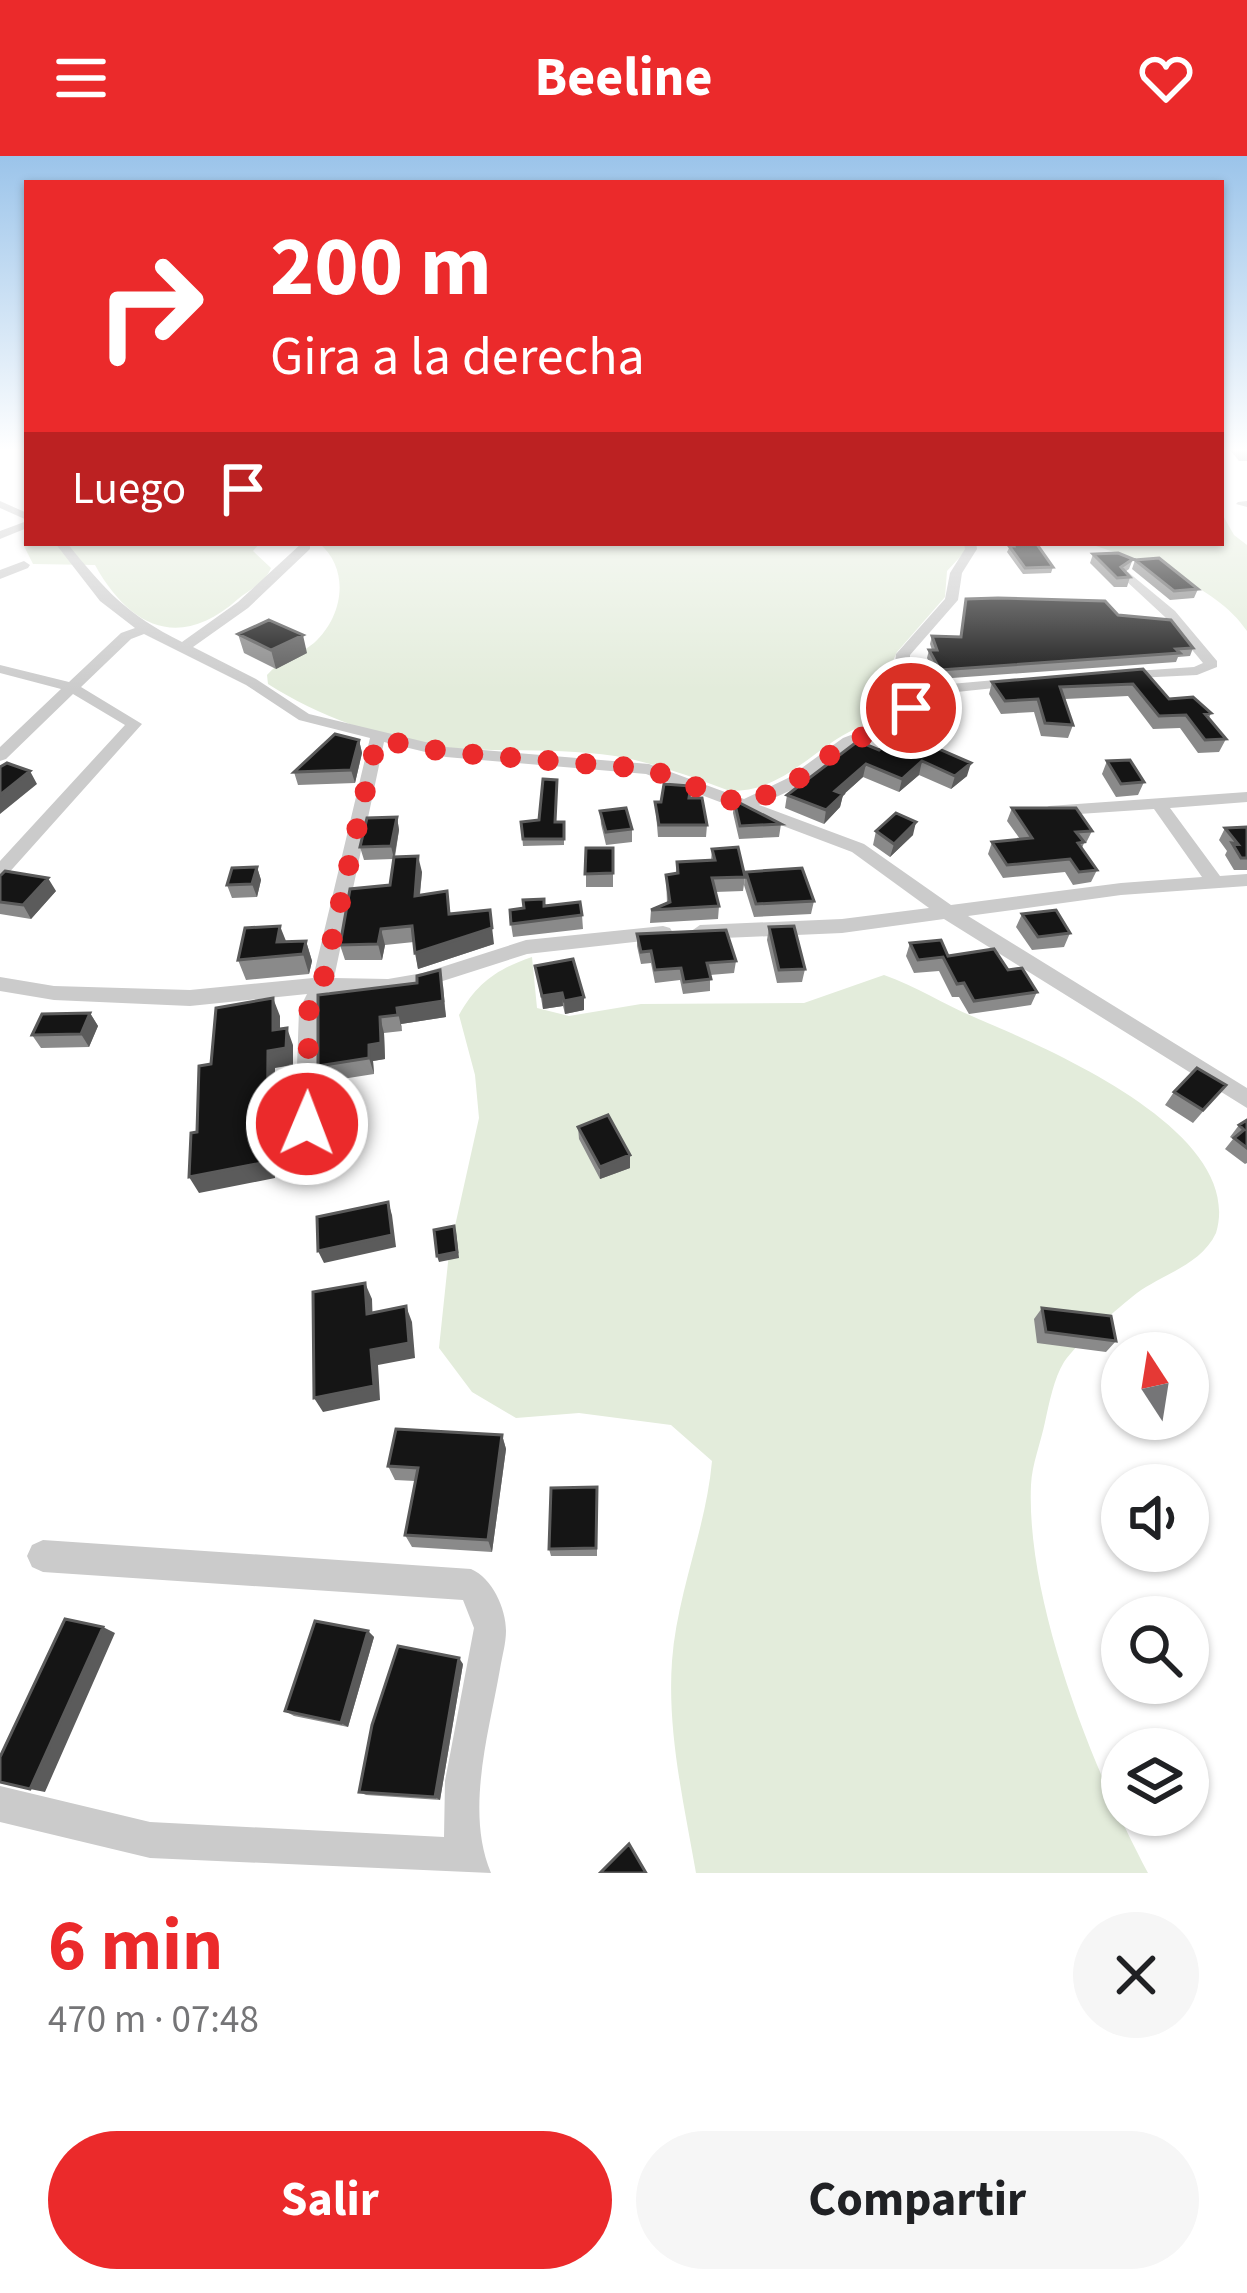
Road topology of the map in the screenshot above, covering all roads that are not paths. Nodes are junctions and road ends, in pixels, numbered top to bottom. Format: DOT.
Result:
graph roads {
  1 [pos="63,546"];
  2 [pos="306,546"];
  3 [pos="970,546"];
  4 [pos="24,565"];
  5 [pos="0,575"];
  6 [pos="1128,576"];
  7 [pos="145,629"];
  8 [pos="183,648"];
  9 [pos="0,669"];
  10 [pos="1109,676"];
  11 [pos="1044,680"];
  12 [pos="73,688"];
  13 [pos="914,692"];
  14 [pos="377,739"];
  15 [pos="0,756"];
  16 [pos="1247,797"];
  17 [pos="1158,803"];
  18 [pos="744,805"];
  19 [pos="1031,812"];
  20 [pos="0,872"];
  21 [pos="1247,880"];
  22 [pos="1215,882"];
  23 [pos="946,911"];
  24 [pos="0,984"];
  25 [pos="322,985"];
  26 [pos="1247,1099"];
  27 [pos="307,1124"];
  28 [pos="44,1556"];
  29 [pos="0,1804"];
  30 [pos="467,1864"];
  1 -- 7 [label="street"];
  2 -- 8 [label="street"];
  3 -- 13 [label="street"];
  4 -- 5 [label="street"];
  6 -- 10 [label="street"];
  7 -- 8 [label="street"];
  7 -- 12 [label="street"];
  8 -- 14 [label="street"];
  9 -- 12 [label="street"];
  11 -- 13 [label="street"];
  12 -- 15 [label="street"];
  12 -- 20 [label="street"];
  13 -- 18 [label="street"];
  14 -- 18 [label="street"];
  14 -- 25 [label="street"];
  16 -- 17 [label="street"];
  17 -- 19 [label="street"];
  17 -- 22 [label="street"];
  18 -- 23 [label="street"];
  21 -- 22 [label="street"];
  22 -- 23 [label="street"];
  23 -- 25 [label="street"];
  23 -- 26 [label="street"];
  24 -- 25 [label="street"];
  25 -- 27 [label="street"];
  28 -- 30 [label="street"];
  29 -- 30 [label="street"];
}
